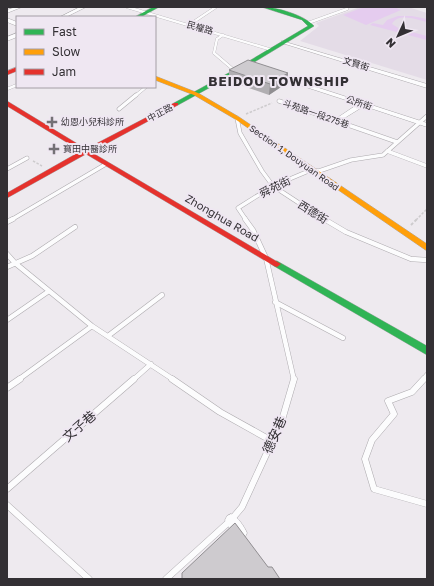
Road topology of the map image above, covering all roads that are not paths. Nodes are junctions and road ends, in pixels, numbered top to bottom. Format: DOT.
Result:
graph roads {
  1 [pos="20,7"];
  2 [pos="84,7"];
  3 [pos="127,7"];
  4 [pos="157,7"];
  5 [pos="216,7"];
  6 [pos="264,7"];
  7 [pos="340,7"];
  8 [pos="7,12"];
  9 [pos="146,13"];
  10 [pos="64,16"];
  11 [pos="139,16"];
  12 [pos="309,24"];
  13 [pos="189,25"];
  14 [pos="223,35"];
  15 [pos="284,42"];
  16 [pos="272,50"];
  17 [pos="235,71"];
  18 [pos="267,73"];
  19 [pos="156,79"];
  20 [pos="427,86"];
  21 [pos="145,88"];
  22 [pos="196,94"];
  23 [pos="278,101"];
  24 [pos="7,103"];
  25 [pos="363,104"];
  26 [pos="119,109"];
  27 [pos="427,116"];
  28 [pos="237,118"];
  29 [pos="336,121"];
  30 [pos="419,123"];
  31 [pos="427,125"];
  32 [pos="397,142"];
  33 [pos="85,151"];
  34 [pos="387,151"];
  35 [pos="28,158"];
  36 [pos="106,164"];
  37 [pos="427,166"];
  38 [pos="7,169"];
  39 [pos="311,170"];
  40 [pos="273,186"];
  41 [pos="7,196"];
  42 [pos="7,222"];
  43 [pos="75,227"];
  44 [pos="427,248"];
  45 [pos="7,254"];
  46 [pos="266,258"];
  47 [pos="427,260"];
  48 [pos="15,263"];
  49 [pos="7,267"];
  50 [pos="49,291"];
  51 [pos="162,294"];
  52 [pos="275,302"];
  53 [pos="7,320"];
  54 [pos="92,326"];
  55 [pos="108,336"];
  56 [pos="343,338"];
  57 [pos="427,351"];
  58 [pos="151,364"];
  59 [pos="427,375"];
  60 [pos="7,388"];
  61 [pos="272,440"];
  62 [pos="7,489"];
  63 [pos="7,504"];
  64 [pos="427,504"];
  65 [pos="232,520"];
  66 [pos="249,543"];
  67 [pos="89,579"];
  68 [pos="166,579"];
  1 -- 8 [label="street"];
  2 -- 10 [label="street"];
  3 -- 9 [label="lane, 民權路"];
  4 -- 9 [label="street"];
  5 -- 13 [label="lane"];
  6 -- 12 [label="street"];
  7 -- 12 [label="lane"];
  9 -- 11 [label="street"];
  9 -- 13 [label="lane, 民權路"];
  12 -- 15 [label="street, 中正路"];
  13 -- 14 [label="lane, 民權路"];
  14 -- 16 [label="lane, 民權路"];
  14 -- 17 [label="lane"];
  15 -- 16 [label="street, 中正路"];
  15 -- 20 [label="street, 文賢街"];
  16 -- 17 [label="street, 中正路"];
  17 -- 22 [label="street, 中正路"];
  18 -- 25 [label="street, 公所街"];
  19 -- 22 [label="street, Section 1, Douyuan Road"];
  21 -- 26 [label="lane"];
  22 -- 28 [label="street, Section 1, Douyuan Road"];
  22 -- 33 [label="street, 中正路"];
  23 -- 29 [label="lane, 斗苑路一段275巷"];
  24 -- 33 [label="street, Zhonghua Road"];
  25 -- 29 [label="street"];
  25 -- 30 [label="street, 公所街"];
  27 -- 30 [label="lane, 舜苑街"];
  28 -- 39 [label="street, Section 1, Douyuan Road"];
  28 -- 40 [label="lane, 西德街"];
  29 -- 32 [label="lane, 斗苑路一段275巷"];
  30 -- 31 [label="street, 公所街"];
  30 -- 32 [label="lane, 舜苑街"];
  32 -- 34 [label="lane, 舜苑街"];
  33 -- 36 [label="street, Zhonghua Road"];
  33 -- 41 [label="street, 中正路"];
  34 -- 37 [label="lane"];
  34 -- 39 [label="lane, 舜苑街"];
  35 -- 38 [label="lane"];
  36 -- 42 [label="lane"];
  36 -- 46 [label="street, Zhonghua Road"];
  39 -- 40 [label="lane, 舜苑街"];
  39 -- 44 [label="street, Section 1, Douyuan Road"];
  40 -- 46 [label="lane, 舜苑街"];
  40 -- 47 [label="lane, 西德街"];
  43 -- 48 [label="lane"];
  45 -- 48 [label="lane"];
  46 -- 52 [label="lane, 德安巷"];
  46 -- 57 [label="street, Zhonghua Road"];
  48 -- 49 [label="lane"];
  48 -- 50 [label="lane"];
  50 -- 53 [label="lane"];
  50 -- 54 [label="lane"];
  51 -- 55 [label="lane"];
  52 -- 56 [label="lane"];
  52 -- 61 [label="lane, 德安巷"];
  54 -- 55 [label="lane"];
  54 -- 60 [label="lane"];
  55 -- 58 [label="lane"];
  58 -- 61 [label="lane"];
  58 -- 62 [label="lane, 文子巷"];
  59 -- 64 [label="lane"];
  61 -- 65 [label="lane, 德安巷"];
  63 -- 67 [label="lane"];
  65 -- 66 [label="street"];
  65 -- 68 [label="lane, 德安巷"];
}
